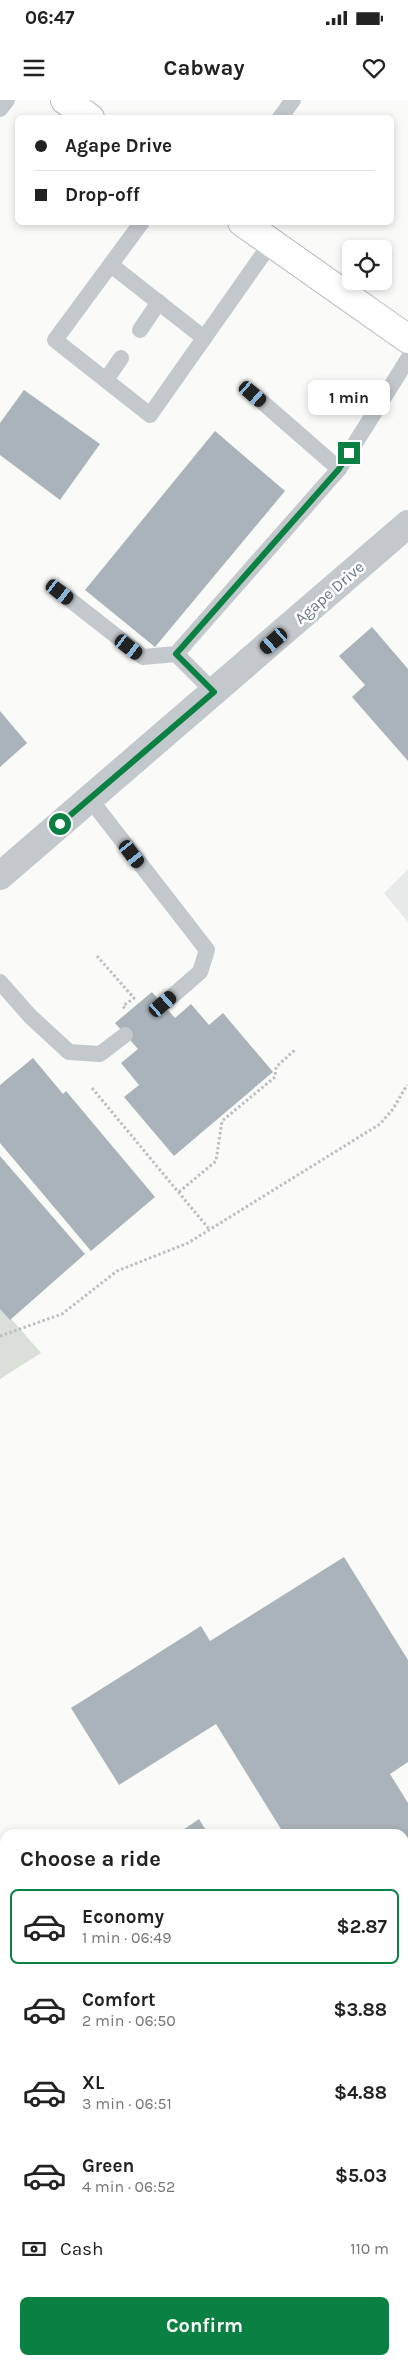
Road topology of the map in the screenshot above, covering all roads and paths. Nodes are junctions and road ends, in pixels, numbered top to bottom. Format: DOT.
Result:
graph roads {
  1 [pos="7,100"];
  2 [pos="65,100"];
  3 [pos="293,100"];
  4 [pos="0,109"];
  5 [pos="86,115"];
  6 [pos="282,115"];
  7 [pos="140,225"];
  8 [pos="246,225"];
  9 [pos="270,243"];
  10 [pos="111,265"];
  11 [pos="159,302"];
  12 [pos="140,330"];
  13 [pos="204,338"];
  14 [pos="408,339"];
  15 [pos="121,358"];
  16 [pos="408,359"];
  17 [pos="106,380"];
  18 [pos="253,394"];
  19 [pos="339,469"];
  20 [pos="408,524"];
  21 [pos="60,592"];
  22 [pos="176,654"];
  23 [pos="214,692"];
  24 [pos="90,798"];
  25 [pos="0,876"];
  26 [pos="97,956"];
  27 [pos="0,982"];
  28 [pos="163,1004"];
  29 [pos="130,1015"];
  30 [pos="125,1035"];
  31 [pos="296,1049"];
  32 [pos="407,1085"];
  33 [pos="92,1088"];
  34 [pos="179,1192"];
  35 [pos="210,1229"];
  36 [pos="0,1336"];
  1 -- 4 [label="lane"];
  2 -- 5 [label="main road"];
  3 -- 6 [label="lane"];
  7 -- 10 [label="lane"];
  8 -- 9 [label="main road"];
  9 -- 13 [label="lane"];
  9 -- 14 [label="main road"];
  10 -- 11 [label="lane"];
  10 -- 17 [label="lane"];
  11 -- 12 [label="lane"];
  11 -- 13 [label="lane"];
  13 -- 17 [label="lane"];
  15 -- 17 [label="lane"];
  16 -- 19 [label="lane"];
  18 -- 19 [label="lane"];
  19 -- 22 [label="lane"];
  20 -- 23 [label="street, Agape Drive"];
  21 -- 22 [label="lane"];
  22 -- 23 [label="lane"];
  23 -- 24 [label="street, Agape Drive"];
  24 -- 25 [label="street, Agape Drive"];
  24 -- 28 [label="lane"];
  26 -- 29 [label="path"];
  27 -- 30 [label="lane"];
  31 -- 34 [label="path"];
  32 -- 35 [label="path"];
  33 -- 34 [label="path"];
  34 -- 35 [label="path"];
  35 -- 36 [label="path"];
}
